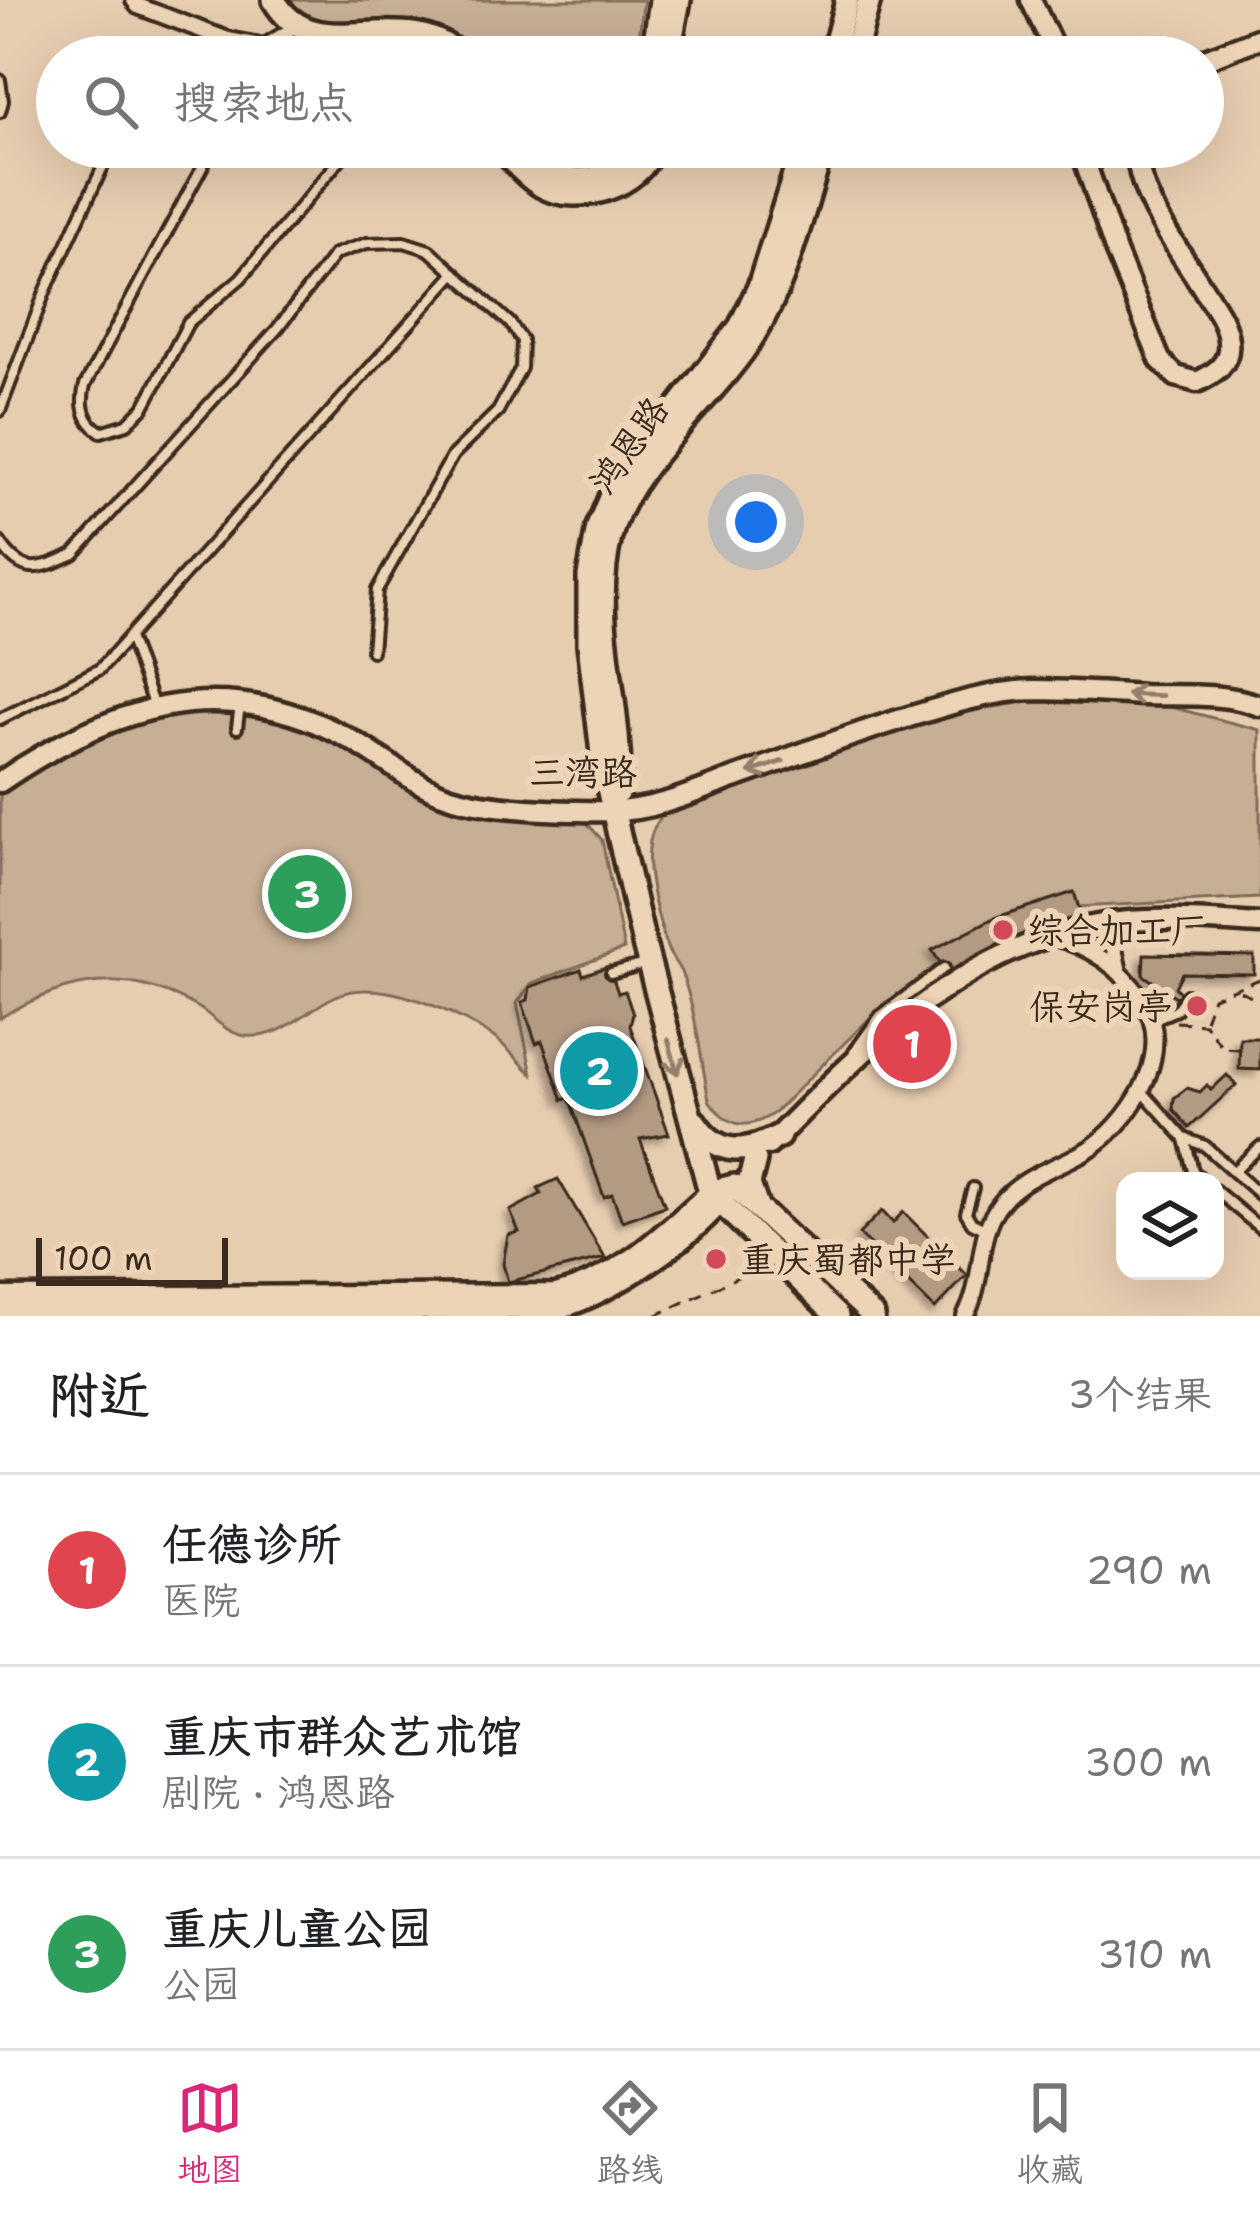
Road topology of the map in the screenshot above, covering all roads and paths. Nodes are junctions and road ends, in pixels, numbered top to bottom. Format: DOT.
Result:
graph roads {
  1 [pos="134,0"];
  2 [pos="259,0"];
  3 [pos="274,0"];
  4 [pos="662,0"];
  5 [pos="679,0"];
  6 [pos="847,0"];
  7 [pos="869,0"];
  8 [pos="1031,0"];
  9 [pos="286,34"];
  10 [pos="217,36"];
  11 [pos="283,36"];
  12 [pos="293,36"];
  13 [pos="435,36"];
  14 [pos="656,36"];
  15 [pos="672,36"];
  16 [pos="838,36"];
  17 [pos="860,36"];
  18 [pos="1050,36"];
  19 [pos="1260,38"];
  20 [pos="1224,52"];
  21 [pos="0,80"];
  22 [pos="0,112"];
  23 [pos="105,168"];
  24 [pos="202,168"];
  25 [pos="333,168"];
  26 [pos="523,168"];
  27 [pos="542,168"];
  28 [pos="618,168"];
  29 [pos="642,168"];
  30 [pos="796,168"];
  31 [pos="817,168"];
  32 [pos="1087,168"];
  33 [pos="1138,168"];
  34 [pos="454,273"];
  35 [pos="0,411"];
  36 [pos="0,542"];
  37 [pos="129,637"];
  38 [pos="372,651"];
  39 [pos="240,703"];
  40 [pos="1260,706"];
  41 [pos="154,707"];
  42 [pos="0,718"];
  43 [pos="237,728"];
  44 [pos="0,782"];
  45 [pos="616,811"];
  46 [pos="1126,922"];
  47 [pos="1260,924"];
  48 [pos="1051,936"];
  49 [pos="647,953"];
  50 [pos="944,968"];
  51 [pos="1119,972"];
  52 [pos="611,973"];
  53 [pos="1260,979"];
  54 [pos="1236,989"];
  55 [pos="1187,995"];
  56 [pos="1260,1000"];
  57 [pos="1153,1020"];
  58 [pos="1194,1023"];
  59 [pos="1205,1024"];
  60 [pos="1240,1049"];
  61 [pos="840,1077"];
  62 [pos="1141,1090"];
  63 [pos="686,1106"];
  64 [pos="778,1136"];
  65 [pos="1184,1138"];
  66 [pos="1258,1152"];
  67 [pos="755,1160"];
  68 [pos="1193,1172"];
  69 [pos="1234,1172"];
  70 [pos="973,1189"];
  71 [pos="722,1194"];
  72 [pos="1260,1195"];
  73 [pos="1224,1198"];
  74 [pos="759,1209"];
  75 [pos="1260,1228"];
  76 [pos="986,1229"];
  77 [pos="767,1249"];
  78 [pos="0,1297"];
  79 [pos="0,1313"];
  80 [pos="655,1316"];
  81 [pos="837,1316"];
  82 [pos="873,1316"];
  83 [pos="965,1316"];
  1 -- 10 [label="street"];
  2 -- 9 [label="main road"];
  3 -- 13 [label="main road"];
  4 -- 14 [label="main road"];
  5 -- 15 [label="main road"];
  6 -- 16 [label="main road"];
  7 -- 17 [label="main road"];
  8 -- 18 [label="street"];
  9 -- 11 [label="street"];
  9 -- 12 [label="main road"];
  19 -- 20 [label="street"];
  21 -- 22 [label="lane"];
  23 -- 35 [label="lane"];
  24 -- 25 [label="lane"];
  26 -- 29 [label="main road"];
  27 -- 28 [label="main road"];
  30 -- 45 [label="main road, 鸿恩路"];
  31 -- 45 [label="main road, 鸿恩路"];
  32 -- 33 [label="street"];
  34 -- 36 [label="lane"];
  34 -- 37 [label="lane"];
  34 -- 38 [label="lane"];
  37 -- 41 [label="lane"];
  37 -- 42 [label="lane"];
  39 -- 41 [label="street, 三湾路"];
  39 -- 43 [label="lane"];
  39 -- 45 [label="street, 三湾路"];
  40 -- 45 [label="street, 三湾路, one-way"];
  41 -- 44 [label="street, 三湾路"];
  45 -- 49 [label="main road, 鸿恩路"];
  46 -- 47 [label="street"];
  46 -- 48 [label="street"];
  46 -- 51 [label="street"];
  48 -- 51 [label="street"];
  48 -- 61 [label="street"];
  49 -- 52 [label="lane"];
  49 -- 63 [label="main road, 鸿恩路, one-way"];
  50 -- 61 [label="lane"];
  51 -- 57 [label="street"];
  53 -- 54 [label="path"];
  54 -- 56 [label="path"];
  54 -- 59 [label="path"];
  55 -- 57 [label="lane"];
  57 -- 62 [label="street"];
  58 -- 59 [label="path"];
  59 -- 60 [label="path"];
  61 -- 64 [label="street"];
  62 -- 65 [label="lane"];
  62 -- 76 [label="street"];
  63 -- 64 [label="main road"];
  63 -- 71 [label="main road, 鸿恩路"];
  64 -- 67 [label="street"];
  65 -- 68 [label="lane"];
  65 -- 69 [label="lane"];
  66 -- 69 [label="lane"];
  67 -- 71 [label="street"];
  67 -- 74 [label="main road"];
  69 -- 72 [label="lane"];
  70 -- 76 [label="lane"];
  71 -- 74 [label="main road"];
  71 -- 77 [label="main road"];
  71 -- 78 [label="street"];
  71 -- 79 [label="street"];
  73 -- 75 [label="lane"];
  74 -- 82 [label="main road"];
  76 -- 83 [label="street"];
  77 -- 80 [label="path"];
  77 -- 81 [label="main road"];
}
